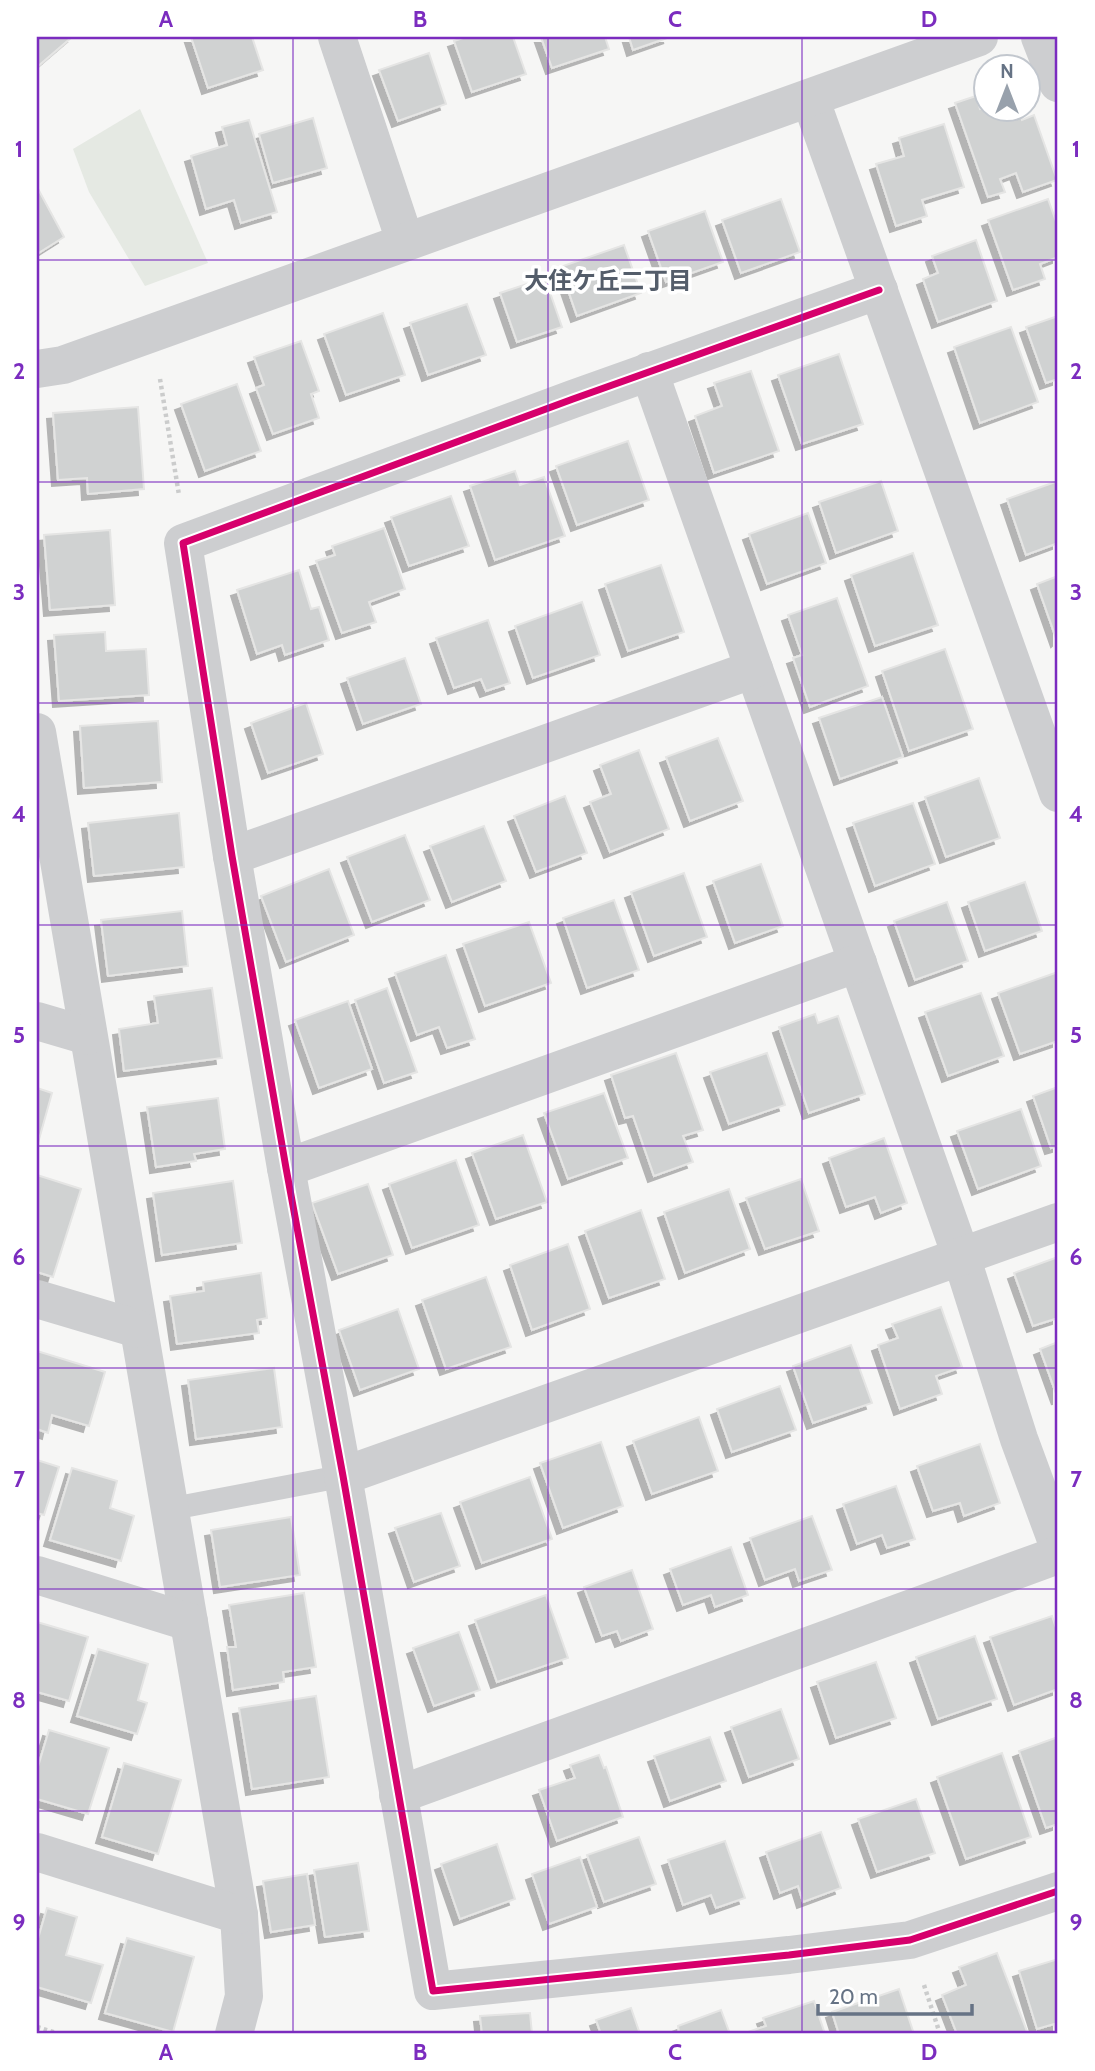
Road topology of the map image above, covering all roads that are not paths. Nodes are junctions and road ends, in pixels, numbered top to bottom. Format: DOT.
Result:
graph roads {
  1 [pos="337,37"];
  2 [pos="979,37"];
  3 [pos="1040,37"];
  4 [pos="1058,83"];
  5 [pos="810,98"];
  6 [pos="405,241"];
  7 [pos="879,290"];
  8 [pos="37,369"];
  9 [pos="649,371"];
  10 [pos="754,669"];
  11 [pos="38,748"];
  12 [pos="1058,793"];
  13 [pos="232,856"];
  14 [pos="858,963"];
  15 [pos="37,1021"];
  16 [pos="88,1036"];
  17 [pos="286,1168"];
  18 [pos="1058,1222"];
  19 [pos="961,1256"];
  20 [pos="37,1299"];
  21 [pos="138,1329"];
  22 [pos="343,1476"];
  23 [pos="170,1509"];
  24 [pos="1058,1545"];
  25 [pos="1058,1555"];
  26 [pos="37,1575"];
  27 [pos="189,1622"];
  28 [pos="398,1796"];
  29 [pos="37,1852"];
  30 [pos="1058,1891"];
  31 [pos="240,1915"];
  32 [pos="234,2034"];
  1 -- 6 [label="street"];
  2 -- 5 [label="street"];
  3 -- 4 [label="street"];
  5 -- 6 [label="street"];
  5 -- 7 [label="street"];
  6 -- 8 [label="street"];
  7 -- 9 [label="street"];
  7 -- 12 [label="street"];
  9 -- 10 [label="street"];
  9 -- 13 [label="street"];
  10 -- 13 [label="street"];
  10 -- 14 [label="street"];
  11 -- 16 [label="street"];
  13 -- 17 [label="street"];
  14 -- 17 [label="street"];
  14 -- 19 [label="street"];
  15 -- 16 [label="street"];
  16 -- 21 [label="street"];
  17 -- 22 [label="street"];
  18 -- 19 [label="street"];
  19 -- 22 [label="street"];
  19 -- 24 [label="street"];
  20 -- 21 [label="street"];
  21 -- 23 [label="street"];
  22 -- 23 [label="lane"];
  22 -- 28 [label="street"];
  23 -- 27 [label="street"];
  25 -- 28 [label="street"];
  26 -- 27 [label="street"];
  27 -- 31 [label="street"];
  28 -- 30 [label="street"];
  29 -- 31 [label="street"];
  31 -- 32 [label="street"];
}
